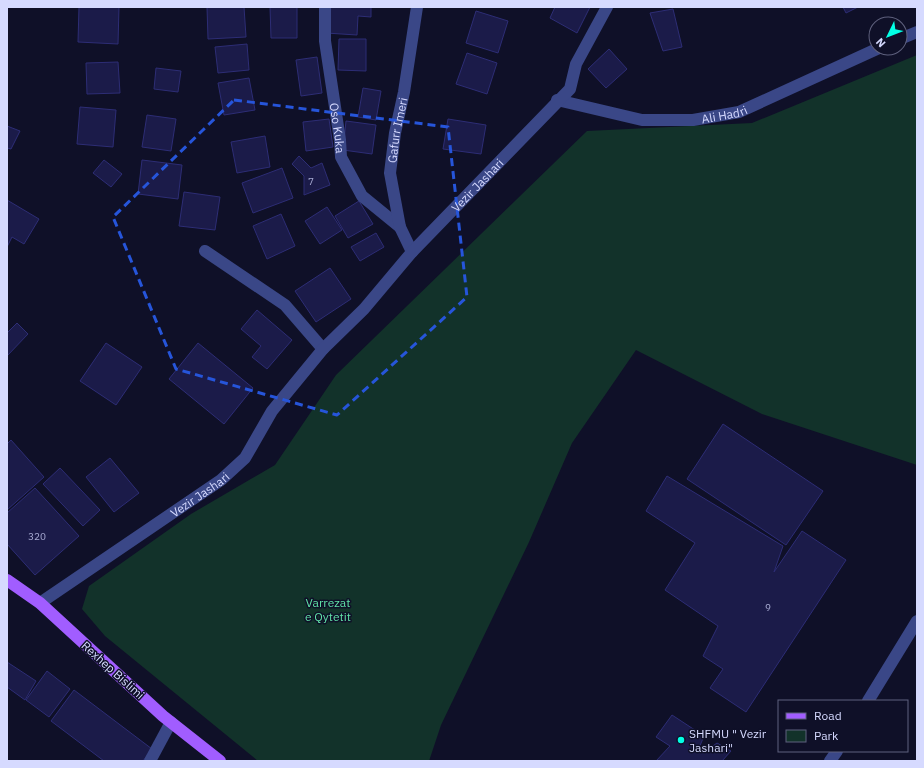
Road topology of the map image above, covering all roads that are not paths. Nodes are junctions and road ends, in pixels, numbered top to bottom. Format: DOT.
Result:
graph roads {
  1 [pos="325,7"];
  2 [pos="417,7"];
  3 [pos="606,7"];
  4 [pos="868,53"];
  5 [pos="557,100"];
  6 [pos="400,227"];
  7 [pos="205,251"];
  8 [pos="412,252"];
  9 [pos="324,349"];
  10 [pos="7,580"];
  11 [pos="40,603"];
  12 [pos="917,621"];
  13 [pos="869,700"];
  14 [pos="171,722"];
  15 [pos="836,752"];
  16 [pos="150,761"];
  17 [pos="220,761"];
  18 [pos="830,761"];
  1 -- 6 [label="street, Oso Kuka"];
  2 -- 6 [label="street, Gafurr Imeri"];
  3 -- 5 [label="street, Vezir Jashari"];
  4 -- 5 [label="street, Ali Hadri"];
  5 -- 8 [label="street, Vezir Jashari"];
  6 -- 8 [label="street, Gafurr Imeri"];
  7 -- 9 [label="street"];
  8 -- 9 [label="street, Vezir Jashari"];
  9 -- 11 [label="street, Vezir Jashari"];
  10 -- 11 [label="main road, Rexhep Bislimi"];
  11 -- 14 [label="main road, Rexhep Bislimi"];
  12 -- 13 [label="street"];
  14 -- 16 [label="street"];
  14 -- 17 [label="main road, Rexhep Bislimi"];
  15 -- 18 [label="street"];
}
